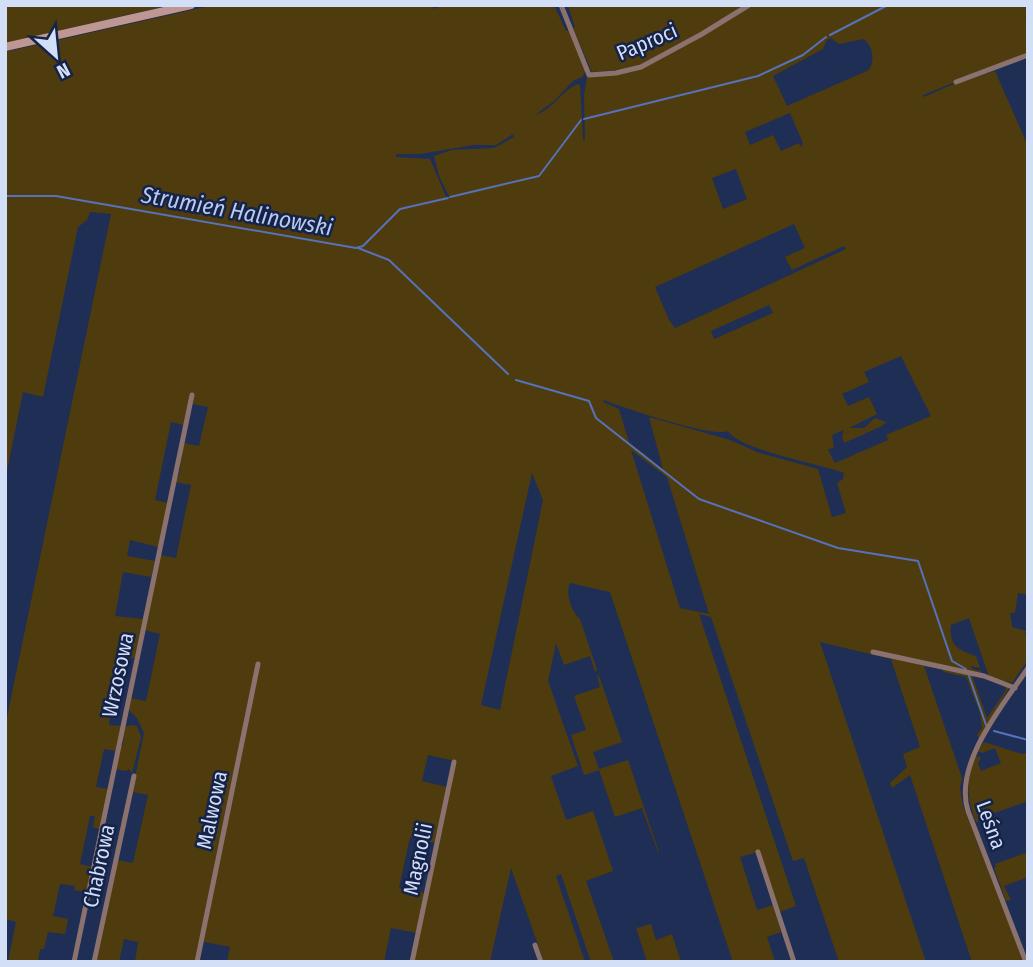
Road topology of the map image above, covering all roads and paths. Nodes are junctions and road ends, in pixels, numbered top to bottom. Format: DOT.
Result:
graph roads {
  1 [pos="191,5"];
  2 [pos="561,5"];
  3 [pos="749,5"];
  4 [pos="5,47"];
  5 [pos="1028,55"];
  6 [pos="956,82"];
  7 [pos="192,395"];
  8 [pos="873,652"];
  9 [pos="258,664"];
  10 [pos="1028,668"];
  11 [pos="1015,688"];
  12 [pos="454,762"];
  13 [pos="134,776"];
  14 [pos="758,852"];
  15 [pos="535,945"];
  16 [pos="74,962"];
  17 [pos="94,962"];
  18 [pos="197,962"];
  19 [pos="412,962"];
  20 [pos="541,962"];
  21 [pos="794,962"];
  22 [pos="1026,962"];
  1 -- 4 [label="street"];
  2 -- 3 [label="street, Paproci"];
  5 -- 6 [label="street"];
  7 -- 16 [label="street, Wrzosowa"];
  8 -- 11 [label="street"];
  9 -- 18 [label="street, Malwowa"];
  10 -- 11 [label="street, Leśna"];
  11 -- 22 [label="street, Leśna"];
  12 -- 19 [label="street, Magnolii"];
  13 -- 17 [label="street, Chabrowa"];
  14 -- 21 [label="street"];
  15 -- 20 [label="street"];
}
